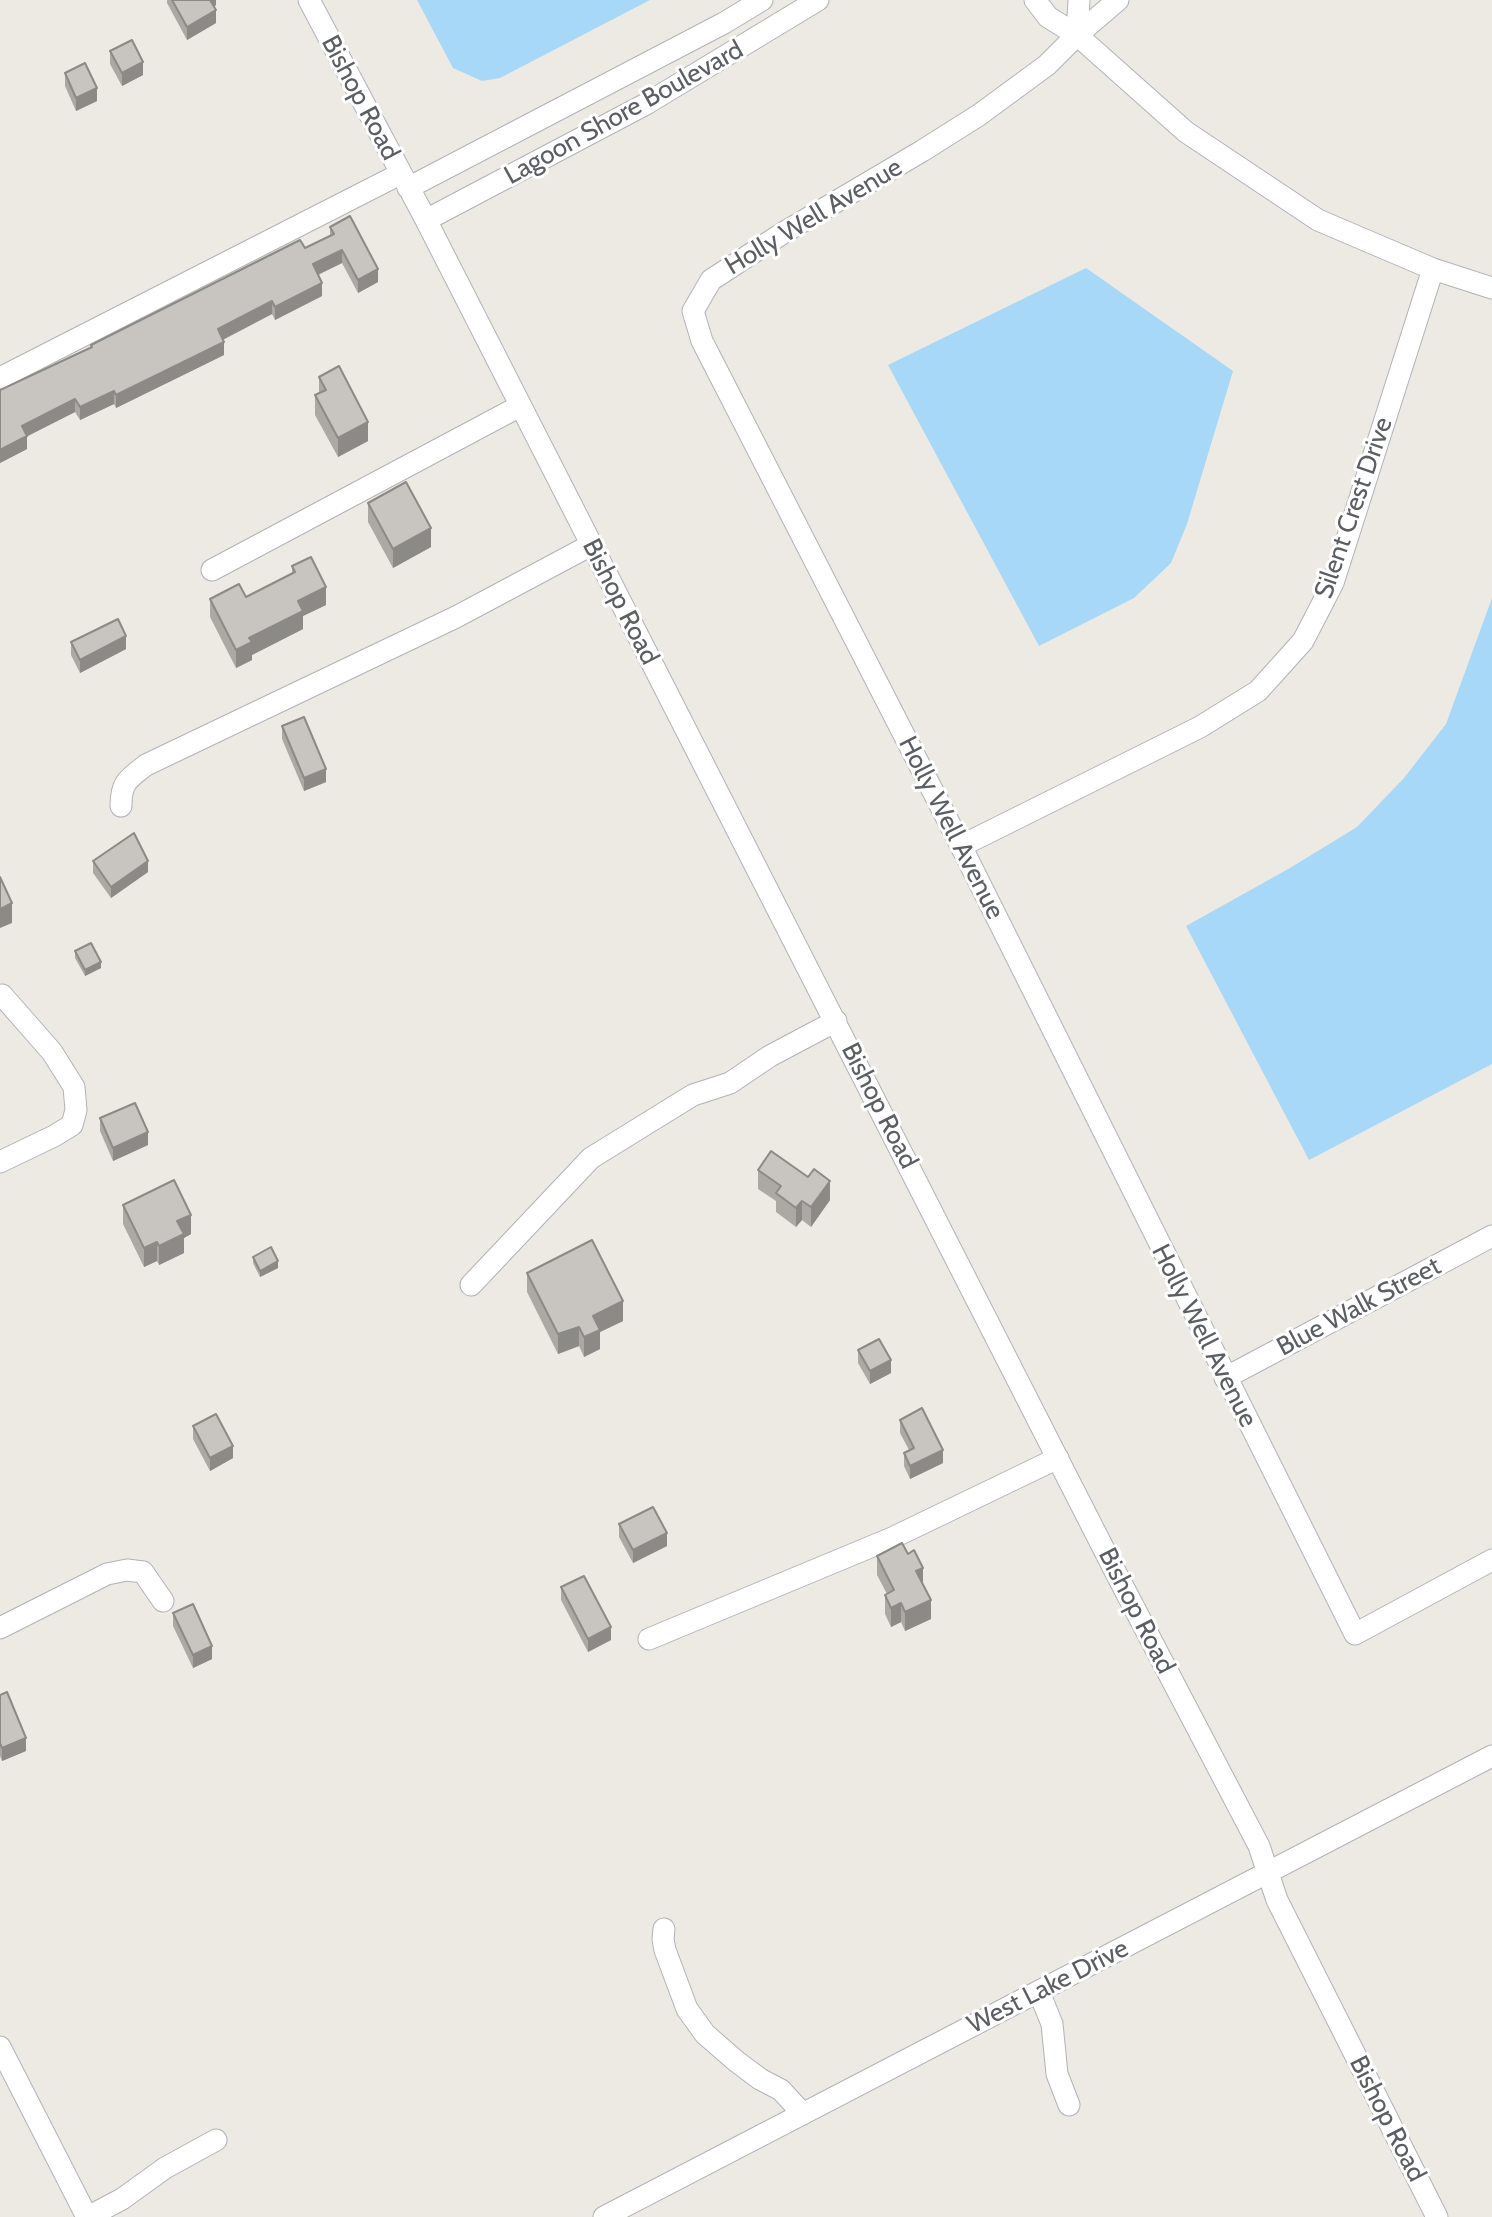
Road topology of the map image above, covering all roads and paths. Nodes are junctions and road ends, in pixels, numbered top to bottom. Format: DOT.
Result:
graph roads {
  1 [pos="309,0"];
  2 [pos="762,0"];
  3 [pos="818,0"];
  4 [pos="1035,0"];
  5 [pos="1079,0"];
  6 [pos="1118,0"];
  7 [pos="1077,35"];
  8 [pos="404,181"];
  9 [pos="426,220"];
  10 [pos="1433,269"];
  11 [pos="1492,288"];
  12 [pos="0,378"];
  13 [pos="520,406"];
  14 [pos="591,545"];
  15 [pos="212,570"];
  16 [pos="121,806"];
  17 [pos="961,846"];
  18 [pos="2,995"];
  19 [pos="836,1021"];
  20 [pos="0,1162"];
  21 [pos="1492,1236"];
  22 [pos="471,1285"];
  23 [pos="1225,1378"];
  24 [pos="1058,1458"];
  25 [pos="1492,1560"];
  26 [pos="163,1601"];
  27 [pos="0,1628"];
  28 [pos="649,1639"];
  29 [pos="1492,1756"];
  30 [pos="1267,1874"];
  31 [pos="664,1929"];
  32 [pos="1039,1992"];
  33 [pos="0,2047"];
  34 [pos="1069,2105"];
  35 [pos="803,2114"];
  36 [pos="216,2140"];
  37 [pos="87,2217"];
  38 [pos="604,2217"];
  39 [pos="1437,2217"];
  1 -- 8 [label="street, Bishop Road"];
  2 -- 8 [label="street, Lagoon Shore Boulevard"];
  3 -- 9 [label="street, Lagoon Shore Boulevard"];
  4 -- 7 [label="street"];
  5 -- 7 [label="street"];
  6 -- 7 [label="street, Holly Well Avenue"];
  7 -- 10 [label="street"];
  7 -- 17 [label="street, Holly Well Avenue"];
  8 -- 9 [label="street, Bishop Road"];
  8 -- 12 [label="street, Lagoon Shore Boulevard"];
  9 -- 13 [label="street, Bishop Road"];
  10 -- 11 [label="street"];
  10 -- 17 [label="street, Silent Crest Drive"];
  13 -- 14 [label="street, Bishop Road"];
  13 -- 15 [label="street"];
  14 -- 16 [label="street"];
  14 -- 19 [label="street, Bishop Road"];
  17 -- 23 [label="street, Holly Well Avenue"];
  18 -- 20 [label="street"];
  19 -- 22 [label="street"];
  19 -- 24 [label="street, Bishop Road"];
  21 -- 23 [label="street, Blue Walk Street"];
  23 -- 25 [label="street, Holly Well Avenue"];
  24 -- 28 [label="street"];
  24 -- 30 [label="street, Bishop Road"];
  26 -- 27 [label="street"];
  29 -- 30 [label="street, West Lake Drive"];
  30 -- 32 [label="street, West Lake Drive"];
  30 -- 39 [label="street, Bishop Road"];
  31 -- 35 [label="street"];
  32 -- 34 [label="street"];
  32 -- 35 [label="street, West Lake Drive"];
  33 -- 37 [label="street"];
  35 -- 38 [label="street, West Lake Drive"];
  36 -- 37 [label="street"];
}
